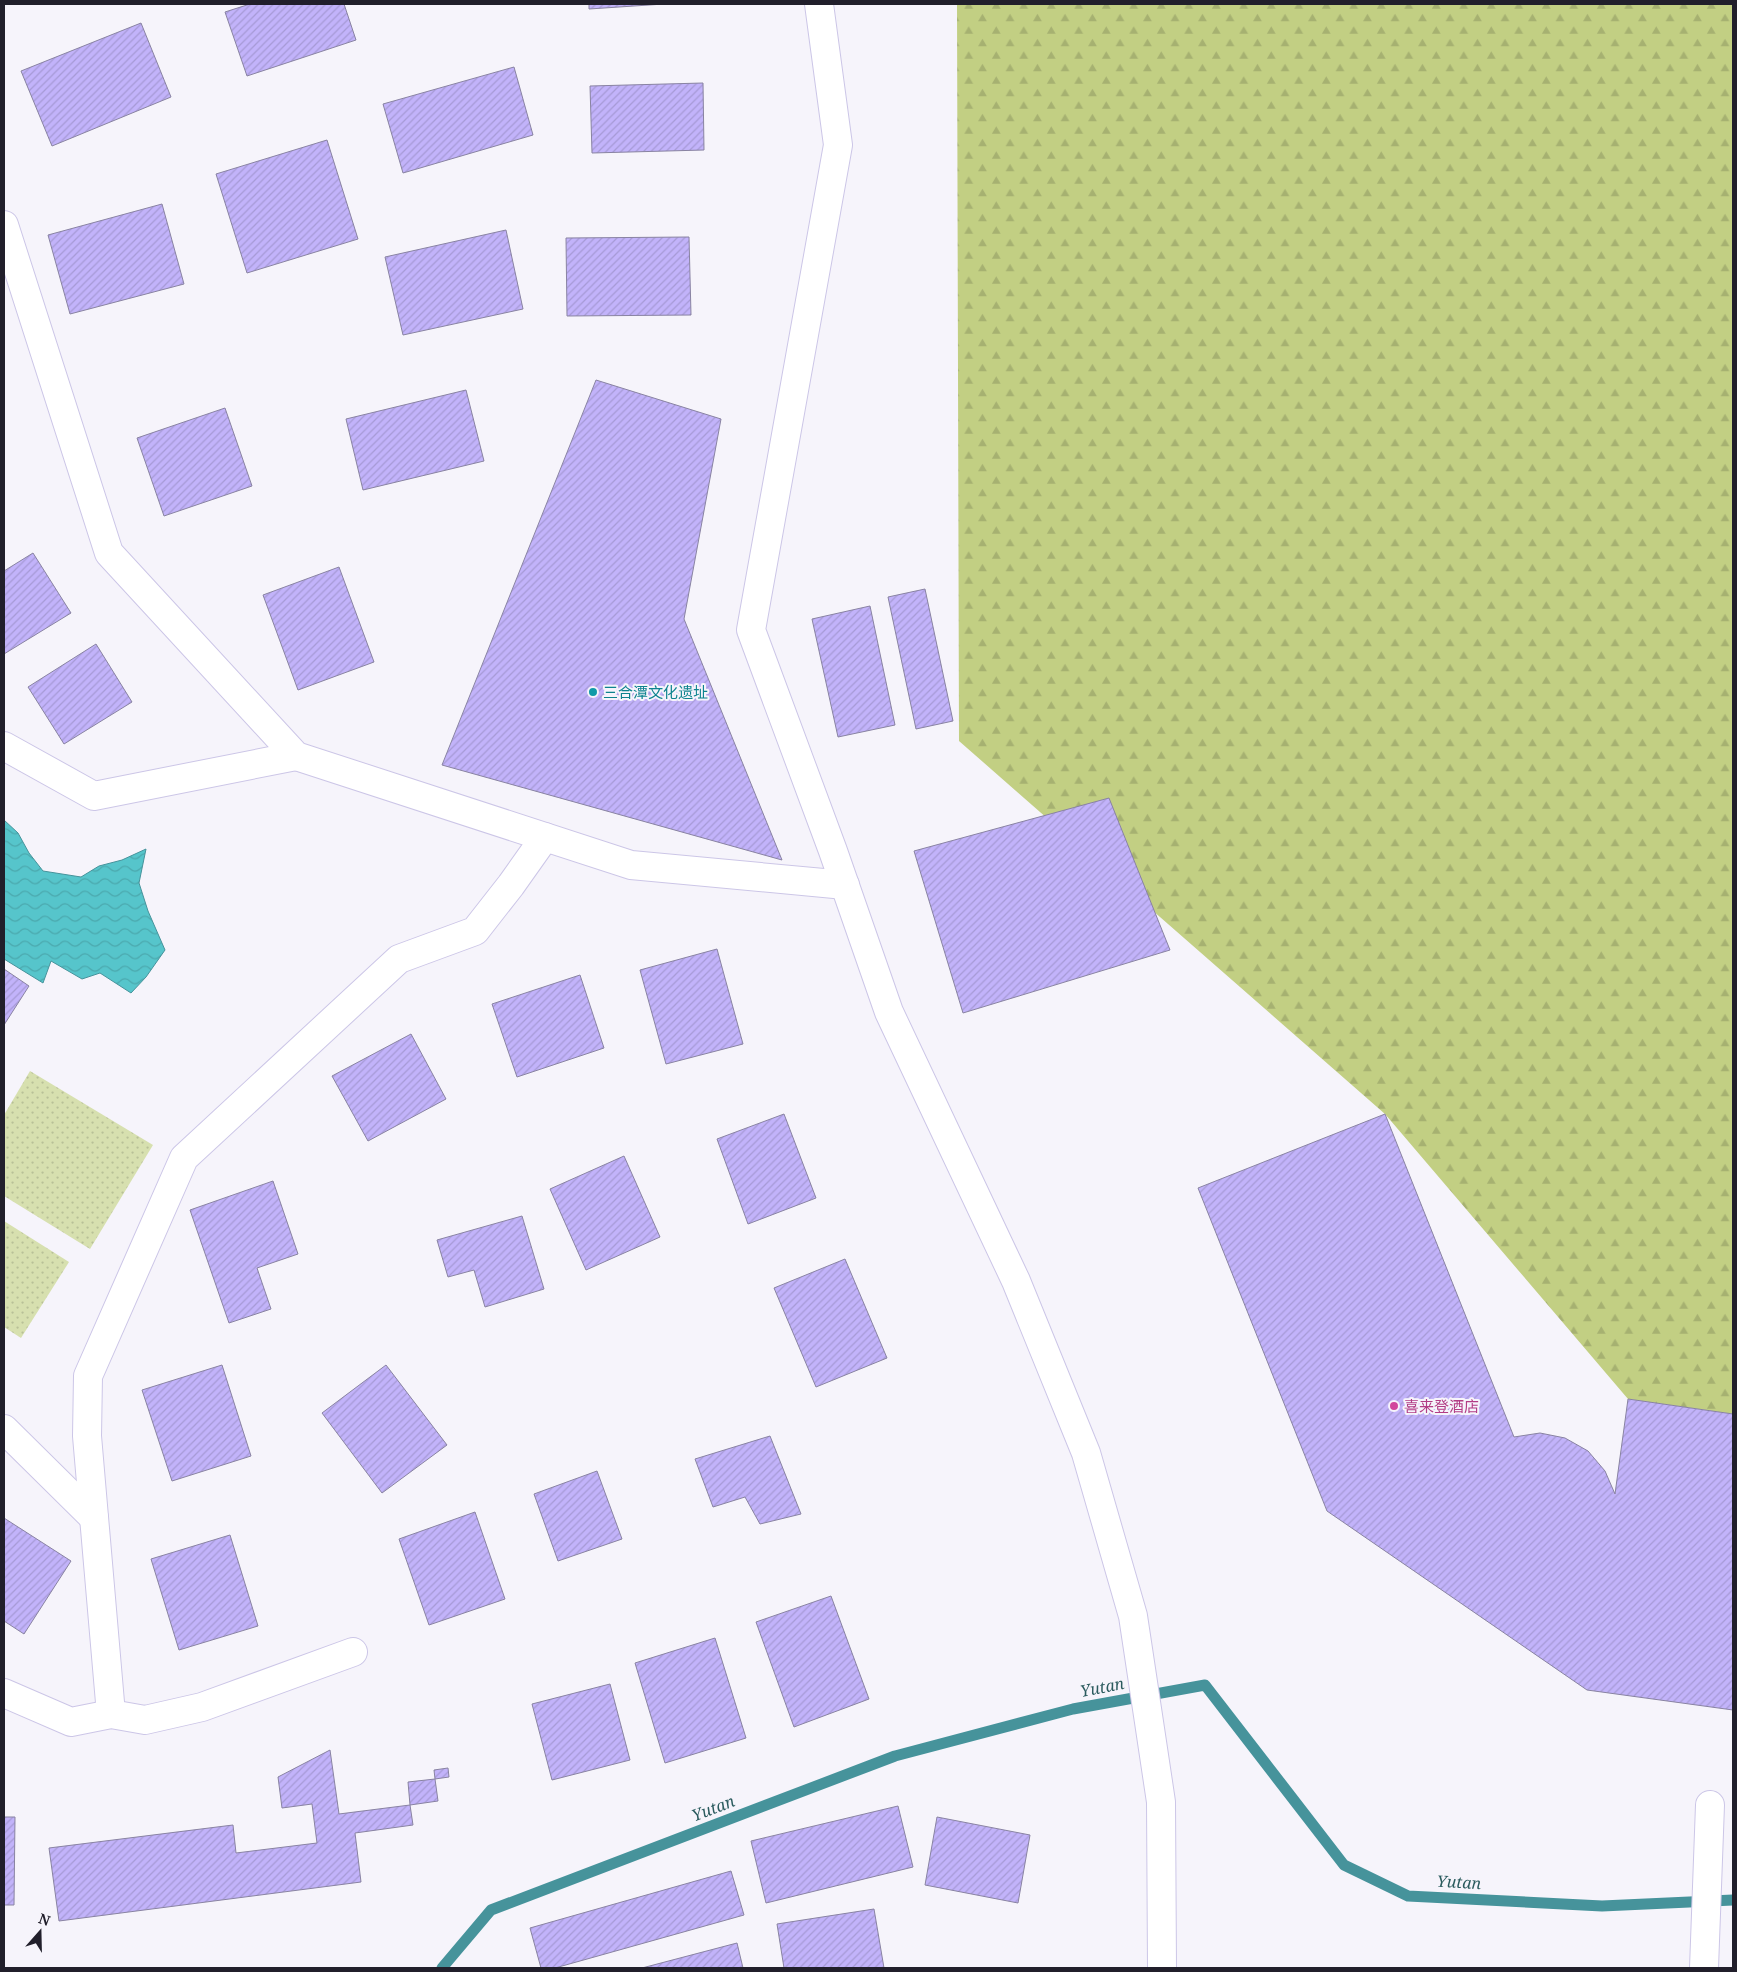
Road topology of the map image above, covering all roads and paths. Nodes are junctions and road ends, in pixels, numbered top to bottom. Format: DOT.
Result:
graph roads {
  1 [pos="818,4"];
  2 [pos="4,226"];
  3 [pos="4,746"];
  4 [pos="296,756"];
  5 [pos="546,837"];
  6 [pos="845,885"];
  7 [pos="4,1429"];
  8 [pos="94,1518"];
  9 [pos="353,1652"];
  10 [pos="4,1693"];
  11 [pos="110,1714"];
  12 [pos="1710,1805"];
  13 [pos="1162,1968"];
  14 [pos="1704,1968"];
  1 -- 6 [label="street"];
  2 -- 4 [label="street"];
  3 -- 4 [label="street"];
  4 -- 5 [label="street"];
  5 -- 6 [label="street"];
  5 -- 8 [label="street"];
  6 -- 13 [label="street"];
  7 -- 8 [label="street"];
  8 -- 11 [label="street"];
  9 -- 11 [label="street"];
  10 -- 11 [label="street"];
  12 -- 14 [label="street"];
}
